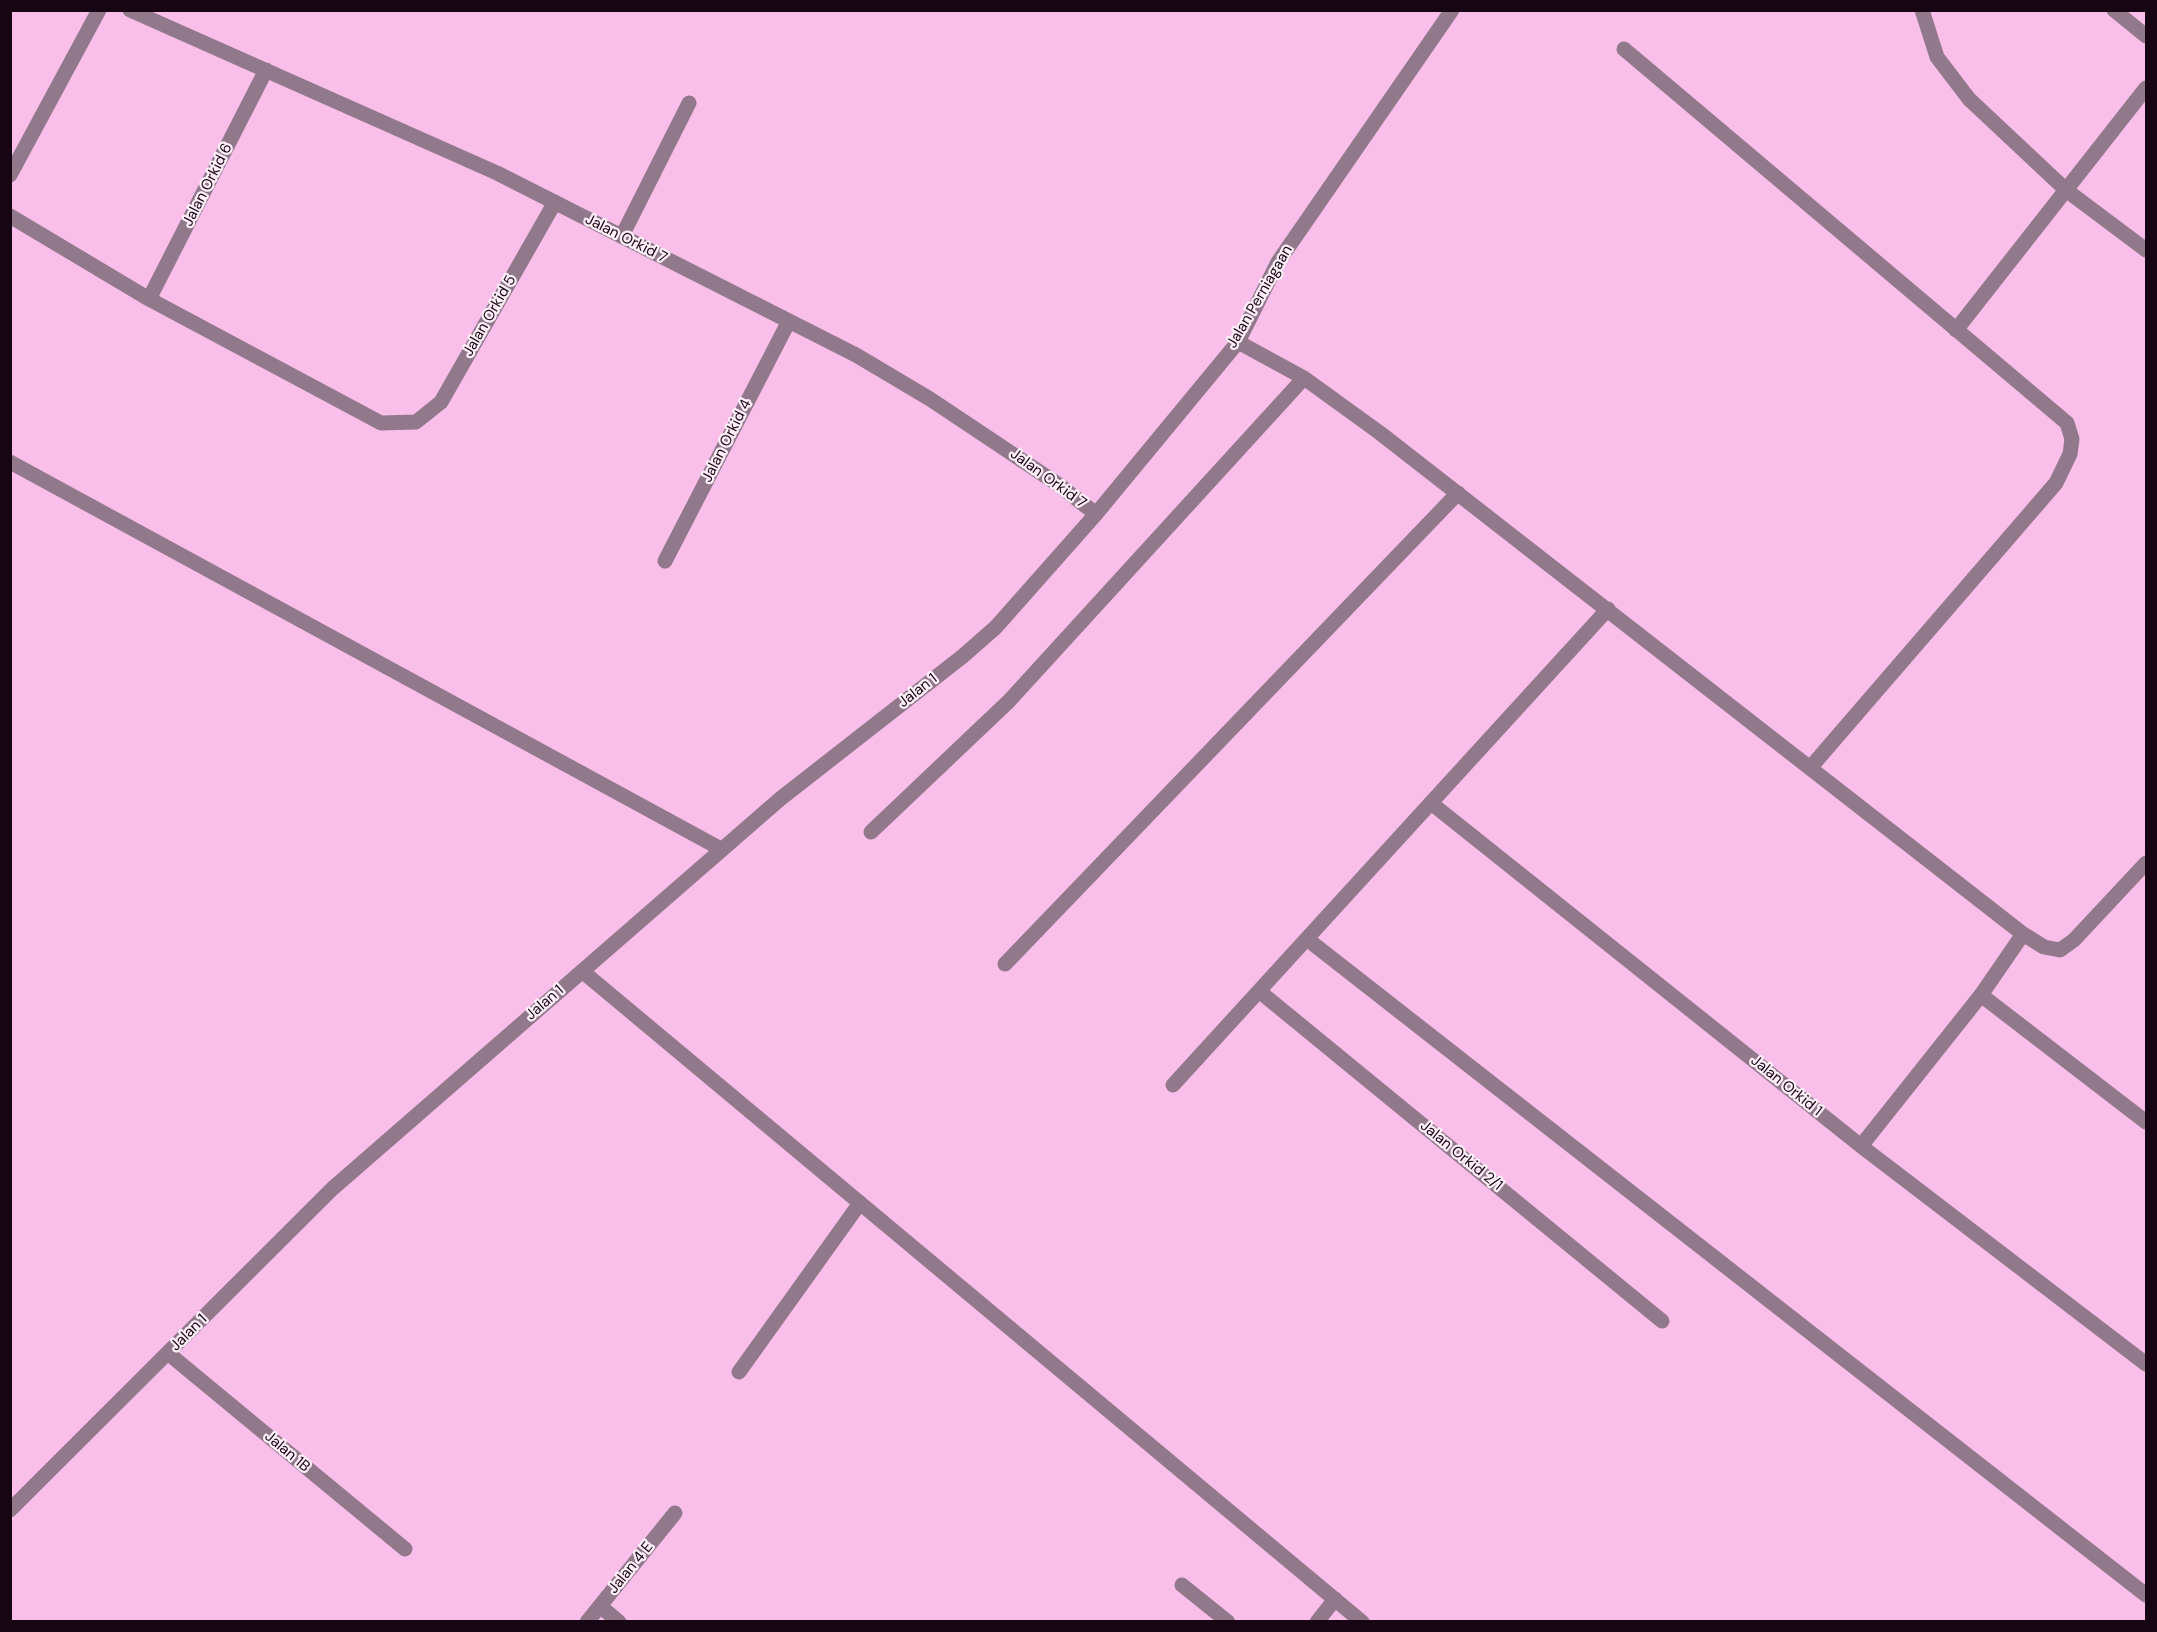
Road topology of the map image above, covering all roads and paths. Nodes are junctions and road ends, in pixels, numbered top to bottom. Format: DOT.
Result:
graph roads {
  1 [pos="99,10"];
  2 [pos="130,10"];
  3 [pos="1452,10"];
  4 [pos="1922,10"];
  5 [pos="2114,10"];
  6 [pos="2145,32"];
  7 [pos="1624,49"];
  8 [pos="266,70"];
  9 [pos="2146,87"];
  10 [pos="690,104"];
  11 [pos="10,175"];
  12 [pos="2066,190"];
  13 [pos="555,202"];
  14 [pos="10,216"];
  15 [pos="622,236"];
  16 [pos="2146,250"];
  17 [pos="149,299"];
  18 [pos="789,321"];
  19 [pos="1956,330"];
  20 [pos="1238,342"];
  21 [pos="1304,378"];
  22 [pos="10,462"];
  23 [pos="1458,493"];
  24 [pos="1096,514"];
  25 [pos="665,561"];
  26 [pos="1608,609"];
  27 [pos="1810,768"];
  28 [pos="1431,803"];
  29 [pos="871,832"];
  30 [pos="721,849"];
  31 [pos="2146,863"];
  32 [pos="2023,934"];
  33 [pos="1306,939"];
  34 [pos="1005,964"];
  35 [pos="582,971"];
  36 [pos="1259,991"];
  37 [pos="1981,995"];
  38 [pos="1173,1085"];
  39 [pos="2146,1122"];
  40 [pos="1861,1146"];
  41 [pos="860,1203"];
  42 [pos="1662,1321"];
  43 [pos="169,1354"];
  44 [pos="2146,1364"];
  45 [pos="739,1372"];
  46 [pos="10,1510"];
  47 [pos="675,1513"];
  48 [pos="405,1549"];
  49 [pos="1182,1585"];
  50 [pos="2146,1595"];
  51 [pos="1335,1599"];
  52 [pos="600,1605"];
  53 [pos="587,1622"];
  54 [pos="619,1622"];
  55 [pos="1228,1622"];
  56 [pos="1317,1622"];
  57 [pos="1362,1622"];
  1 -- 11 [label="street"];
  2 -- 8 [label="street, Jalan Orkid 7"];
  3 -- 20 [label="street, Jalan Perniagaan"];
  4 -- 12 [label="street"];
  5 -- 6 [label="street"];
  7 -- 19 [label="street"];
  8 -- 13 [label="street, Jalan Orkid 7"];
  8 -- 17 [label="street, Jalan Orkid 6"];
  9 -- 12 [label="street"];
  10 -- 15 [label="street"];
  12 -- 16 [label="street"];
  12 -- 19 [label="street"];
  13 -- 15 [label="street, Jalan Orkid 7"];
  13 -- 17 [label="street, Jalan Orkid 5"];
  14 -- 17 [label="street"];
  15 -- 18 [label="street, Jalan Orkid 7"];
  18 -- 24 [label="street, Jalan Orkid 7"];
  18 -- 25 [label="street, Jalan Orkid 4"];
  19 -- 27 [label="street"];
  20 -- 21 [label="street"];
  20 -- 24 [label="street, Jalan Perniagaan"];
  21 -- 23 [label="street"];
  21 -- 29 [label="street"];
  22 -- 30 [label="street"];
  23 -- 26 [label="street"];
  23 -- 34 [label="street"];
  24 -- 30 [label="street, Jalan 1"];
  26 -- 27 [label="street"];
  26 -- 28 [label="street"];
  27 -- 32 [label="street"];
  28 -- 33 [label="street"];
  28 -- 40 [label="street, Jalan Orkid 1"];
  30 -- 35 [label="street, Jalan 1"];
  31 -- 32 [label="street"];
  32 -- 37 [label="street"];
  33 -- 36 [label="street"];
  33 -- 50 [label="street"];
  35 -- 41 [label="street"];
  35 -- 43 [label="street, Jalan 1"];
  36 -- 38 [label="street"];
  36 -- 42 [label="street, Jalan Orkid 2/1"];
  37 -- 39 [label="street"];
  37 -- 40 [label="street"];
  40 -- 44 [label="street, Jalan Orkid 1"];
  41 -- 45 [label="street"];
  41 -- 51 [label="street"];
  43 -- 46 [label="street, Jalan 1"];
  43 -- 48 [label="street, Jalan 1B"];
  47 -- 52 [label="street, Jalan 4 E"];
  49 -- 55 [label="street"];
  51 -- 56 [label="street"];
  51 -- 57 [label="street"];
  52 -- 53 [label="street, Jalan 4 E"];
  52 -- 54 [label="street"];
}
